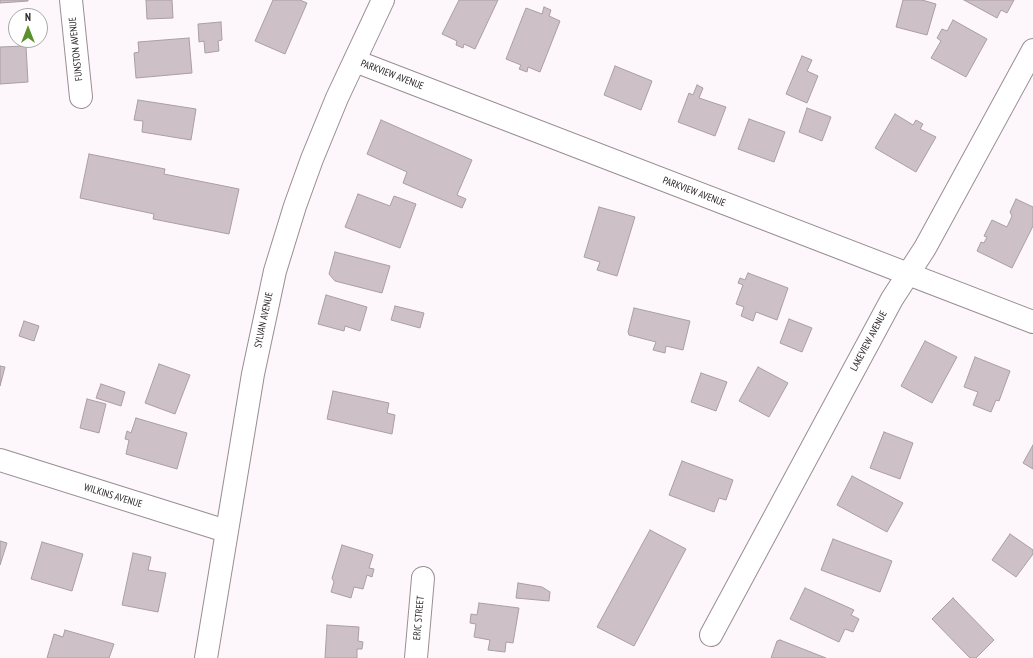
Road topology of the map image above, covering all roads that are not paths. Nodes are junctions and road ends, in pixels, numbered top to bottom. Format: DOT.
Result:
graph roads {
  1 [pos="71,0"];
  2 [pos="383,0"];
  3 [pos="1033,50"];
  4 [pos="355,61"];
  5 [pos="81,97"];
  6 [pos="908,274"];
  7 [pos="1033,322"];
  8 [pos="0,460"];
  9 [pos="226,531"];
  10 [pos="423,578"];
  11 [pos="711,635"];
  12 [pos="206,658"];
  13 [pos="416,658"];
  1 -- 5 [label="street, FUNSTON AVENUE"];
  2 -- 4 [label="street, SYLVAN AVENUE"];
  3 -- 6 [label="street, LAKEVIEW AVENUE"];
  4 -- 6 [label="street, PARKVIEW AVENUE"];
  4 -- 9 [label="street, SYLVAN AVENUE"];
  6 -- 7 [label="street, PARKVIEW AVENUE"];
  6 -- 11 [label="street, LAKEVIEW AVENUE"];
  8 -- 9 [label="street, WILKINS AVENUE"];
  9 -- 12 [label="street, SYLVAN AVENUE"];
  10 -- 13 [label="street, ERIC STREET"];
}
